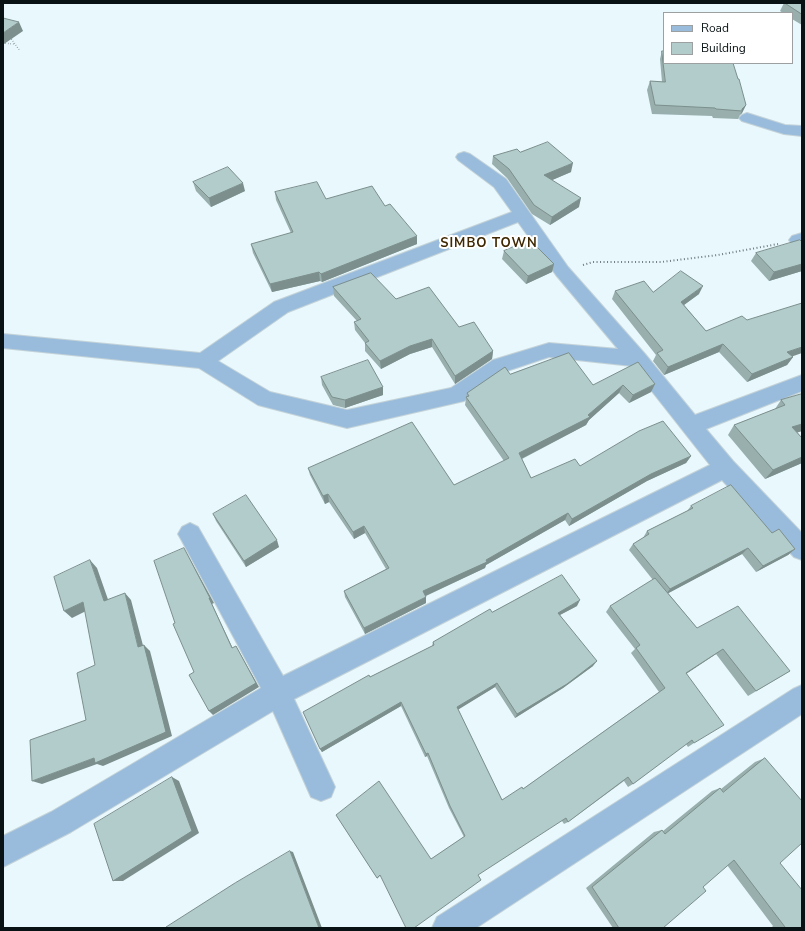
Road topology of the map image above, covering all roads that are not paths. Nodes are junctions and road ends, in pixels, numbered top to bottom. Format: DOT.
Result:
graph roads {
  1 [pos="747,118"];
  2 [pos="802,131"];
  3 [pos="464,157"];
  4 [pos="522,214"];
  5 [pos="3,341"];
  6 [pos="638,359"];
  7 [pos="202,361"];
  8 [pos="802,383"];
  9 [pos="691,426"];
  10 [pos="725,468"];
  11 [pos="190,534"];
  12 [pos="802,549"];
  13 [pos="278,693"];
  14 [pos="802,698"];
  15 [pos="321,788"];
  16 [pos="3,852"];
  17 [pos="448,928"];
  1 -- 2 [label="street"];
  3 -- 4 [label="street"];
  4 -- 6 [label="street"];
  4 -- 7 [label="street"];
  5 -- 7 [label="street"];
  6 -- 7 [label="street"];
  6 -- 9 [label="street"];
  8 -- 9 [label="street"];
  9 -- 10 [label="street"];
  10 -- 12 [label="street"];
  10 -- 13 [label="street"];
  11 -- 13 [label="street"];
  13 -- 15 [label="street"];
  13 -- 16 [label="street"];
  14 -- 17 [label="street"];
}
